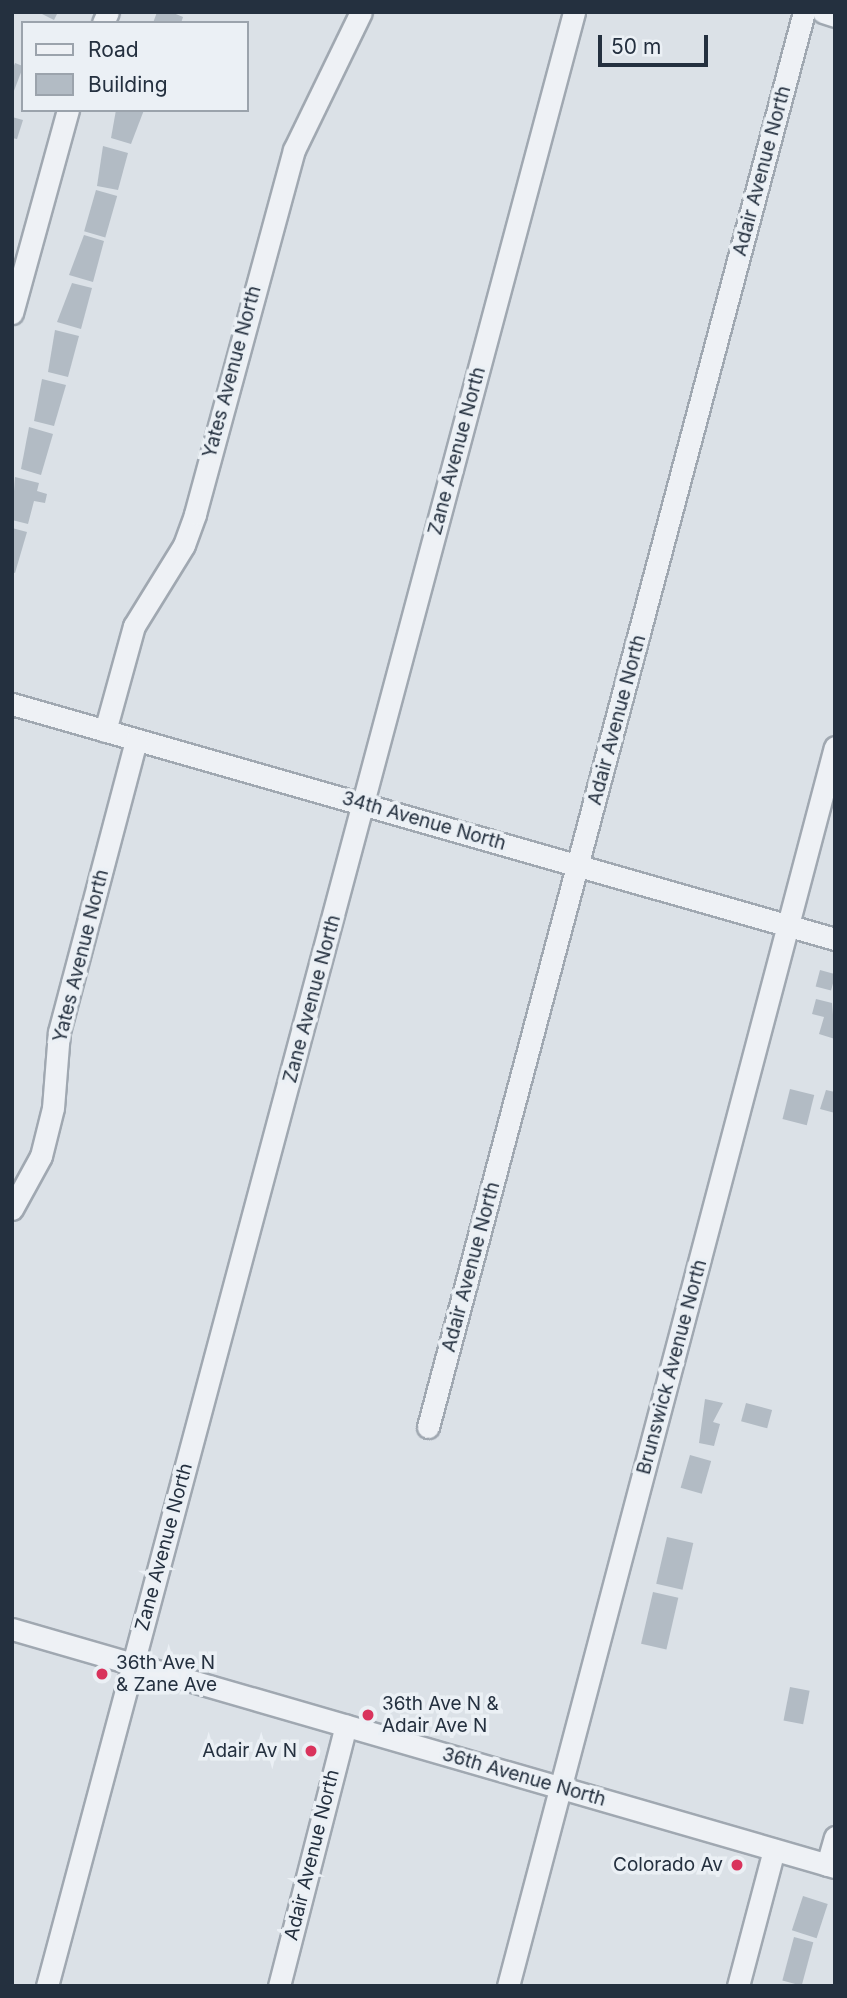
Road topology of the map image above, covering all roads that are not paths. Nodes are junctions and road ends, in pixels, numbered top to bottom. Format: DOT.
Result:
graph roads {
  1 [pos="361,12"];
  2 [pos="574,12"];
  3 [pos="804,12"];
  4 [pos="823,12"];
  5 [pos="835,16"];
  6 [pos="67,112"];
  7 [pos="12,313"];
  8 [pos="12,704"];
  9 [pos="105,731"];
  10 [pos="136,740"];
  11 [pos="835,747"];
  12 [pos="365,803"];
  13 [pos="579,865"];
  14 [pos="789,926"];
  15 [pos="835,939"];
  16 [pos="12,1209"];
  17 [pos="428,1427"];
  18 [pos="12,1629"];
  19 [pos="133,1664"];
  20 [pos="346,1725"];
  21 [pos="559,1787"];
  22 [pos="835,1837"];
  23 [pos="774,1850"];
  24 [pos="831,1866"];
  25 [pos="47,1986"];
  26 [pos="279,1986"];
  27 [pos="508,1986"];
  28 [pos="738,1986"];
  1 -- 9 [label="street, Yates Avenue North"];
  2 -- 12 [label="street, Zane Avenue North"];
  3 -- 13 [label="street, Adair Avenue North"];
  4 -- 5 [label="street"];
  6 -- 7 [label="street"];
  8 -- 9 [label="street, 34th Avenue North"];
  9 -- 10 [label="street, 34th Avenue North"];
  10 -- 12 [label="street, 34th Avenue North"];
  10 -- 16 [label="street, Yates Avenue North"];
  11 -- 14 [label="street, Brunswick Avenue North"];
  12 -- 13 [label="street, 34th Avenue North"];
  12 -- 19 [label="street, Zane Avenue North"];
  13 -- 14 [label="street, 34th Avenue North"];
  13 -- 17 [label="street, Adair Avenue North"];
  14 -- 15 [label="street, 34th Avenue North"];
  14 -- 21 [label="street, Brunswick Avenue North"];
  18 -- 19 [label="street, 36th Avenue North"];
  19 -- 20 [label="street, 36th Avenue North"];
  19 -- 25 [label="street, Zane Avenue North"];
  20 -- 21 [label="street, 36th Avenue North"];
  20 -- 26 [label="street, Adair Avenue North"];
  21 -- 23 [label="street, 36th Avenue North"];
  21 -- 27 [label="street, Brunswick Avenue North"];
  22 -- 24 [label="street"];
  23 -- 24 [label="street, 36th Avenue North"];
  23 -- 28 [label="street"];
}
